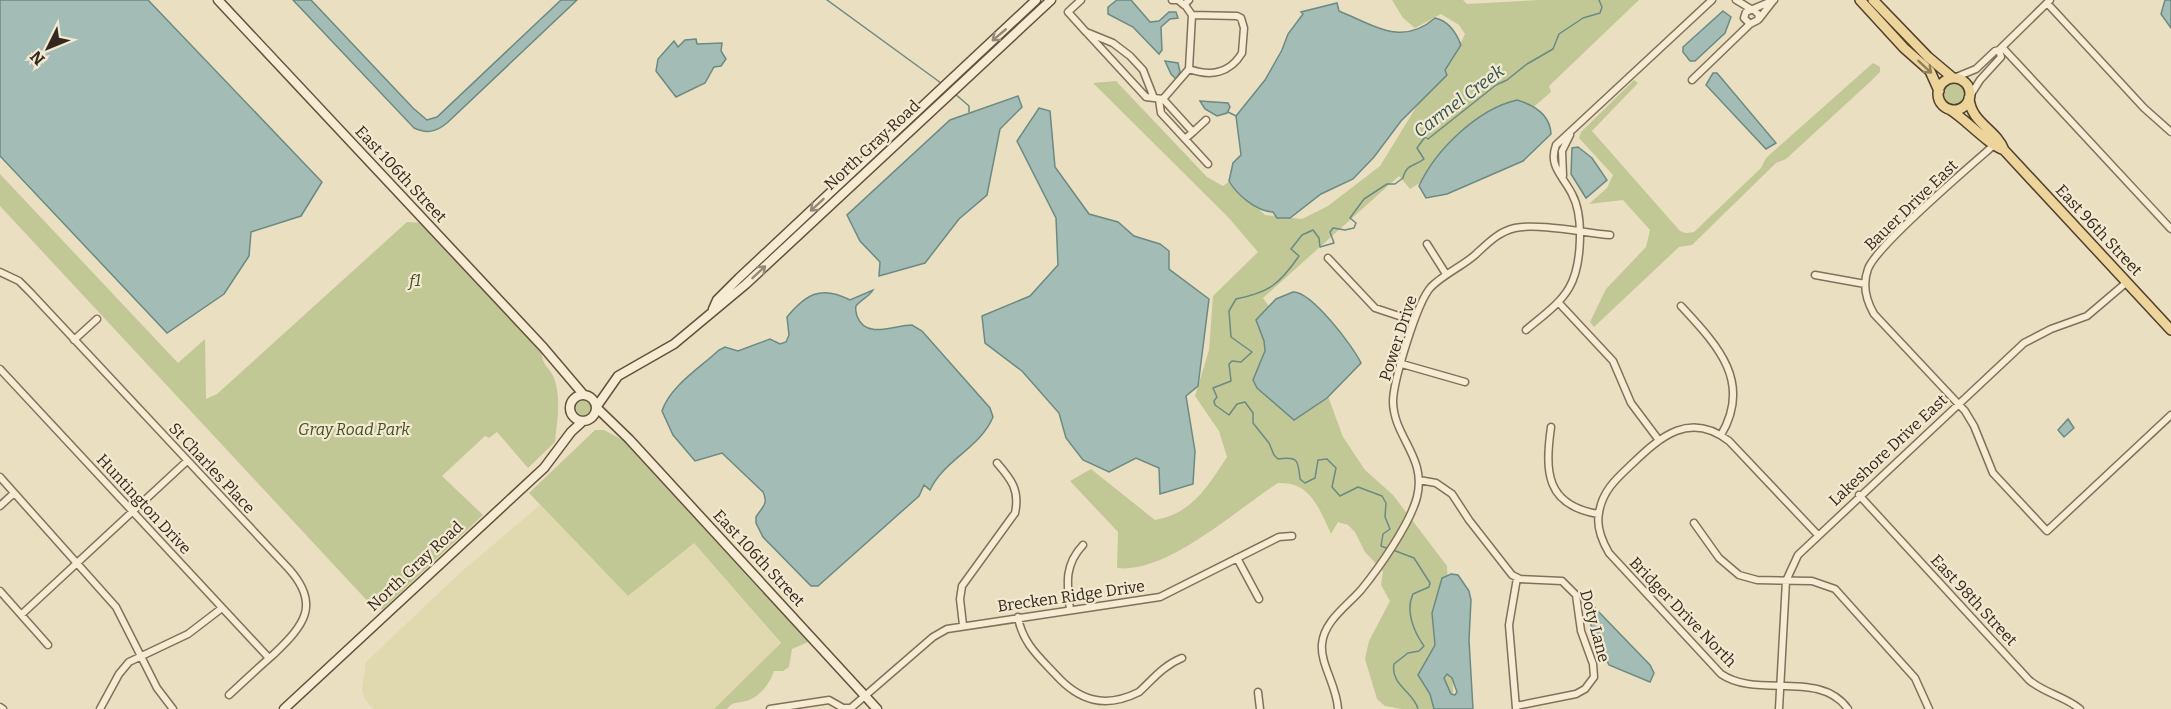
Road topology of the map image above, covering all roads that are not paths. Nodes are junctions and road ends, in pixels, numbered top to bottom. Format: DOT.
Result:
graph roads {
  1 [pos="218,0"];
  2 [pos="1036,0"];
  3 [pos="1050,0"];
  4 [pos="1081,0"];
  5 [pos="1172,0"];
  6 [pos="1178,0"];
  7 [pos="1712,0"];
  8 [pos="1773,0"];
  9 [pos="1860,0"];
  10 [pos="1873,0"];
  11 [pos="1738,1"];
  12 [pos="2048,1"];
  13 [pos="1187,2"];
  14 [pos="1752,10"];
  15 [pos="1192,15"];
  16 [pos="1745,15"];
  17 [pos="1758,20"];
  18 [pos="1750,24"];
  19 [pos="1086,32"];
  20 [pos="1735,36"];
  21 [pos="2001,49"];
  22 [pos="1189,69"];
  23 [pos="964,74"];
  24 [pos="1954,78"];
  25 [pos="1692,80"];
  26 [pos="1939,92"];
  27 [pos="1970,97"];
  28 [pos="1159,99"];
  29 [pos="1948,108"];
  30 [pos="1206,120"];
  31 [pos="1193,132"];
  32 [pos="2171,132"];
  33 [pos="1185,139"];
  34 [pos="1994,145"];
  35 [pos="2004,150"];
  36 [pos="1208,164"];
  37 [pos="2171,229"];
  38 [pos="1580,233"];
  39 [pos="1610,236"];
  40 [pos="1427,244"];
  41 [pos="1328,258"];
  42 [pos="0,272"];
  43 [pos="1446,274"];
  44 [pos="1815,275"];
  45 [pos="2127,282"];
  46 [pos="1865,284"];
  47 [pos="1558,302"];
  48 [pos="1681,306"];
  49 [pos="97,319"];
  50 [pos="1414,321"];
  51 [pos="1526,330"];
  52 [pos="2171,330"];
  53 [pos="74,340"];
  54 [pos="1402,364"];
  55 [pos="0,369"];
  56 [pos="560,369"];
  57 [pos="1465,382"];
  58 [pos="610,383"];
  59 [pos="584,394"];
  60 [pos="571,403"];
  61 [pos="1958,404"];
  62 [pos="597,407"];
  63 [pos="571,413"];
  64 [pos="2171,415"];
  65 [pos="586,420"];
  66 [pos="1551,426"];
  67 [pos="618,429"];
  68 [pos="1721,435"];
  69 [pos="1658,439"];
  70 [pos="564,442"];
  71 [pos="187,461"];
  72 [pos="997,463"];
  73 [pos="0,477"];
  74 [pos="1419,480"];
  75 [pos="14,493"];
  76 [pos="1859,495"];
  77 [pos="0,506"];
  78 [pos="132,512"];
  79 [pos="1598,514"];
  80 [pos="1694,523"];
  81 [pos="1817,534"];
  82 [pos="1292,536"];
  83 [pos="1083,545"];
  84 [pos="1237,558"];
  85 [pos="77,563"];
  86 [pos="1517,579"];
  87 [pos="1786,581"];
  88 [pos="0,591"];
  89 [pos="1259,599"];
  90 [pos="222,608"];
  91 [pos="1070,610"];
  92 [pos="22,614"];
  93 [pos="1018,617"];
  94 [pos="963,625"];
  95 [pos="48,645"];
  96 [pos="140,656"];
  97 [pos="269,658"];
  98 [pos="1182,658"];
  99 [pos="1780,687"];
  100 [pos="1258,692"];
  101 [pos="229,694"];
  102 [pos="866,697"];
  103 [pos="1096,707"];
  104 [pos="1516,707"];
  105 [pos="100,709"];
  106 [pos="173,709"];
  107 [pos="284,709"];
  108 [pos="770,709"];
  109 [pos="877,709"];
  110 [pos="1260,709"];
  111 [pos="1338,709"];
  112 [pos="1779,709"];
  113 [pos="1848,709"];
  114 [pos="1929,709"];
  115 [pos="2080,709"];
  1 -- 56 [label="street, East 106th Street"];
  2 -- 23 [label="street, North Gray Road, one-way"];
  3 -- 23 [label="street, North Gray Road"];
  4 -- 19 [label="street"];
  5 -- 6 [label="street"];
  6 -- 13 [label="street"];
  7 -- 38 [label="street"];
  8 -- 14 [label="street"];
  8 -- 17 [label="street"];
  9 -- 26 [label="main road, one-way"];
  10 -- 24 [label="main road"];
  11 -- 14 [label="street"];
  11 -- 16 [label="street"];
  12 -- 21 [label="street"];
  12 -- 32 [label="street"];
  13 -- 15 [label="street"];
  14 -- 16 [label="street"];
  14 -- 17 [label="street"];
  15 -- 22 [label="street"];
  15 -- 22 [label="street"];
  16 -- 18 [label="street"];
  16 -- 20 [label="street"];
  17 -- 18 [label="street"];
  18 -- 20 [label="street"];
  19 -- 28 [label="street"];
  19 -- 28 [label="street"];
  20 -- 25 [label="street"];
  21 -- 24 [label="street"];
  21 -- 27 [label="street"];
  21 -- 37 [label="street"];
  22 -- 28 [label="street"];
  23 -- 58 [label="street, North Gray Road"];
  24 -- 26 [label="main road"];
  24 -- 27 [label="main road"];
  26 -- 29 [label="main road"];
  27 -- 29 [label="main road"];
  27 -- 35 [label="main road, East 96th Street"];
  28 -- 31 [label="street"];
  28 -- 33 [label="street"];
  29 -- 34 [label="main road, East 96th Street"];
  30 -- 31 [label="street"];
  31 -- 33 [label="street"];
  33 -- 36 [label="street"];
  34 -- 35 [label="main road, East 96th Street"];
  34 -- 46 [label="street, Bauer Drive East"];
  35 -- 45 [label="main road, East 96th Street"];
  38 -- 39 [label="street, Power Drive"];
  38 -- 43 [label="street, Power Drive"];
  38 -- 47 [label="street"];
  40 -- 43 [label="street"];
  41 -- 50 [label="street"];
  42 -- 53 [label="street, St Charles Place"];
  43 -- 50 [label="street, Power Drive"];
  44 -- 46 [label="street"];
  45 -- 52 [label="main road, East 96th Street"];
  45 -- 61 [label="street, Lakeshore Drive East"];
  46 -- 61 [label="street"];
  47 -- 51 [label="street"];
  47 -- 69 [label="street"];
  48 -- 68 [label="street"];
  49 -- 53 [label="street"];
  50 -- 54 [label="street, Power Drive"];
  53 -- 71 [label="street, St Charles Place"];
  54 -- 57 [label="street"];
  54 -- 74 [label="street, Power Drive"];
  55 -- 78 [label="street, Huntington Drive"];
  56 -- 59 [label="street, East 106th Street"];
  56 -- 60 [label="street, East 106th Street"];
  58 -- 59 [label="street, North Gray Road"];
  58 -- 62 [label="street, North Gray Road"];
  59 -- 60 [label="street"];
  59 -- 62 [label="street"];
  60 -- 63 [label="street"];
  61 -- 64 [label="street"];
  61 -- 76 [label="street, Lakeshore Drive East"];
  62 -- 65 [label="street"];
  62 -- 67 [label="street, East 106th Street"];
  63 -- 65 [label="street"];
  63 -- 70 [label="street, North Gray Road"];
  65 -- 67 [label="street, East 106th Street"];
  65 -- 70 [label="street, North Gray Road"];
  66 -- 79 [label="street"];
  67 -- 102 [label="street, East 106th Street"];
  68 -- 69 [label="street"];
  68 -- 81 [label="street"];
  69 -- 79 [label="street"];
  70 -- 107 [label="street, North Gray Road"];
  71 -- 78 [label="street"];
  71 -- 97 [label="street, St Charles Place"];
  72 -- 94 [label="street"];
  73 -- 75 [label="street"];
  74 -- 86 [label="street"];
  74 -- 111 [label="street, Power Drive"];
  75 -- 77 [label="street"];
  75 -- 85 [label="street"];
  76 -- 81 [label="street, Lakeshore Drive East"];
  76 -- 115 [label="street, East 98th Street"];
  78 -- 85 [label="street"];
  78 -- 90 [label="street, Huntington Drive"];
  79 -- 99 [label="street, Bridger Drive North"];
  80 -- 87 [label="street"];
  81 -- 87 [label="street, Lakeshore Drive East"];
  82 -- 84 [label="street, Brecken Ridge Drive"];
  83 -- 91 [label="street"];
  84 -- 89 [label="street"];
  84 -- 91 [label="street, Brecken Ridge Drive"];
  85 -- 92 [label="street"];
  85 -- 96 [label="street"];
  86 -- 104 [label="street"];
  86 -- 104 [label="street, Doty Lane"];
  87 -- 99 [label="street, Lakeshore Drive East"];
  87 -- 114 [label="street"];
  88 -- 92 [label="street"];
  90 -- 96 [label="street"];
  90 -- 97 [label="street, Huntington Drive"];
  91 -- 93 [label="street, Brecken Ridge Drive"];
  92 -- 95 [label="street"];
  93 -- 94 [label="street, Brecken Ridge Drive"];
  93 -- 103 [label="street"];
  94 -- 102 [label="street, Brecken Ridge Drive"];
  96 -- 105 [label="street"];
  96 -- 106 [label="street"];
  97 -- 101 [label="street, St Charles Place"];
  98 -- 103 [label="street"];
  99 -- 112 [label="street, Lakeshore Drive East"];
  99 -- 113 [label="street, Bridger Drive North"];
  100 -- 110 [label="street"];
  102 -- 108 [label="street"];
  102 -- 109 [label="street, East 106th Street"];
}
